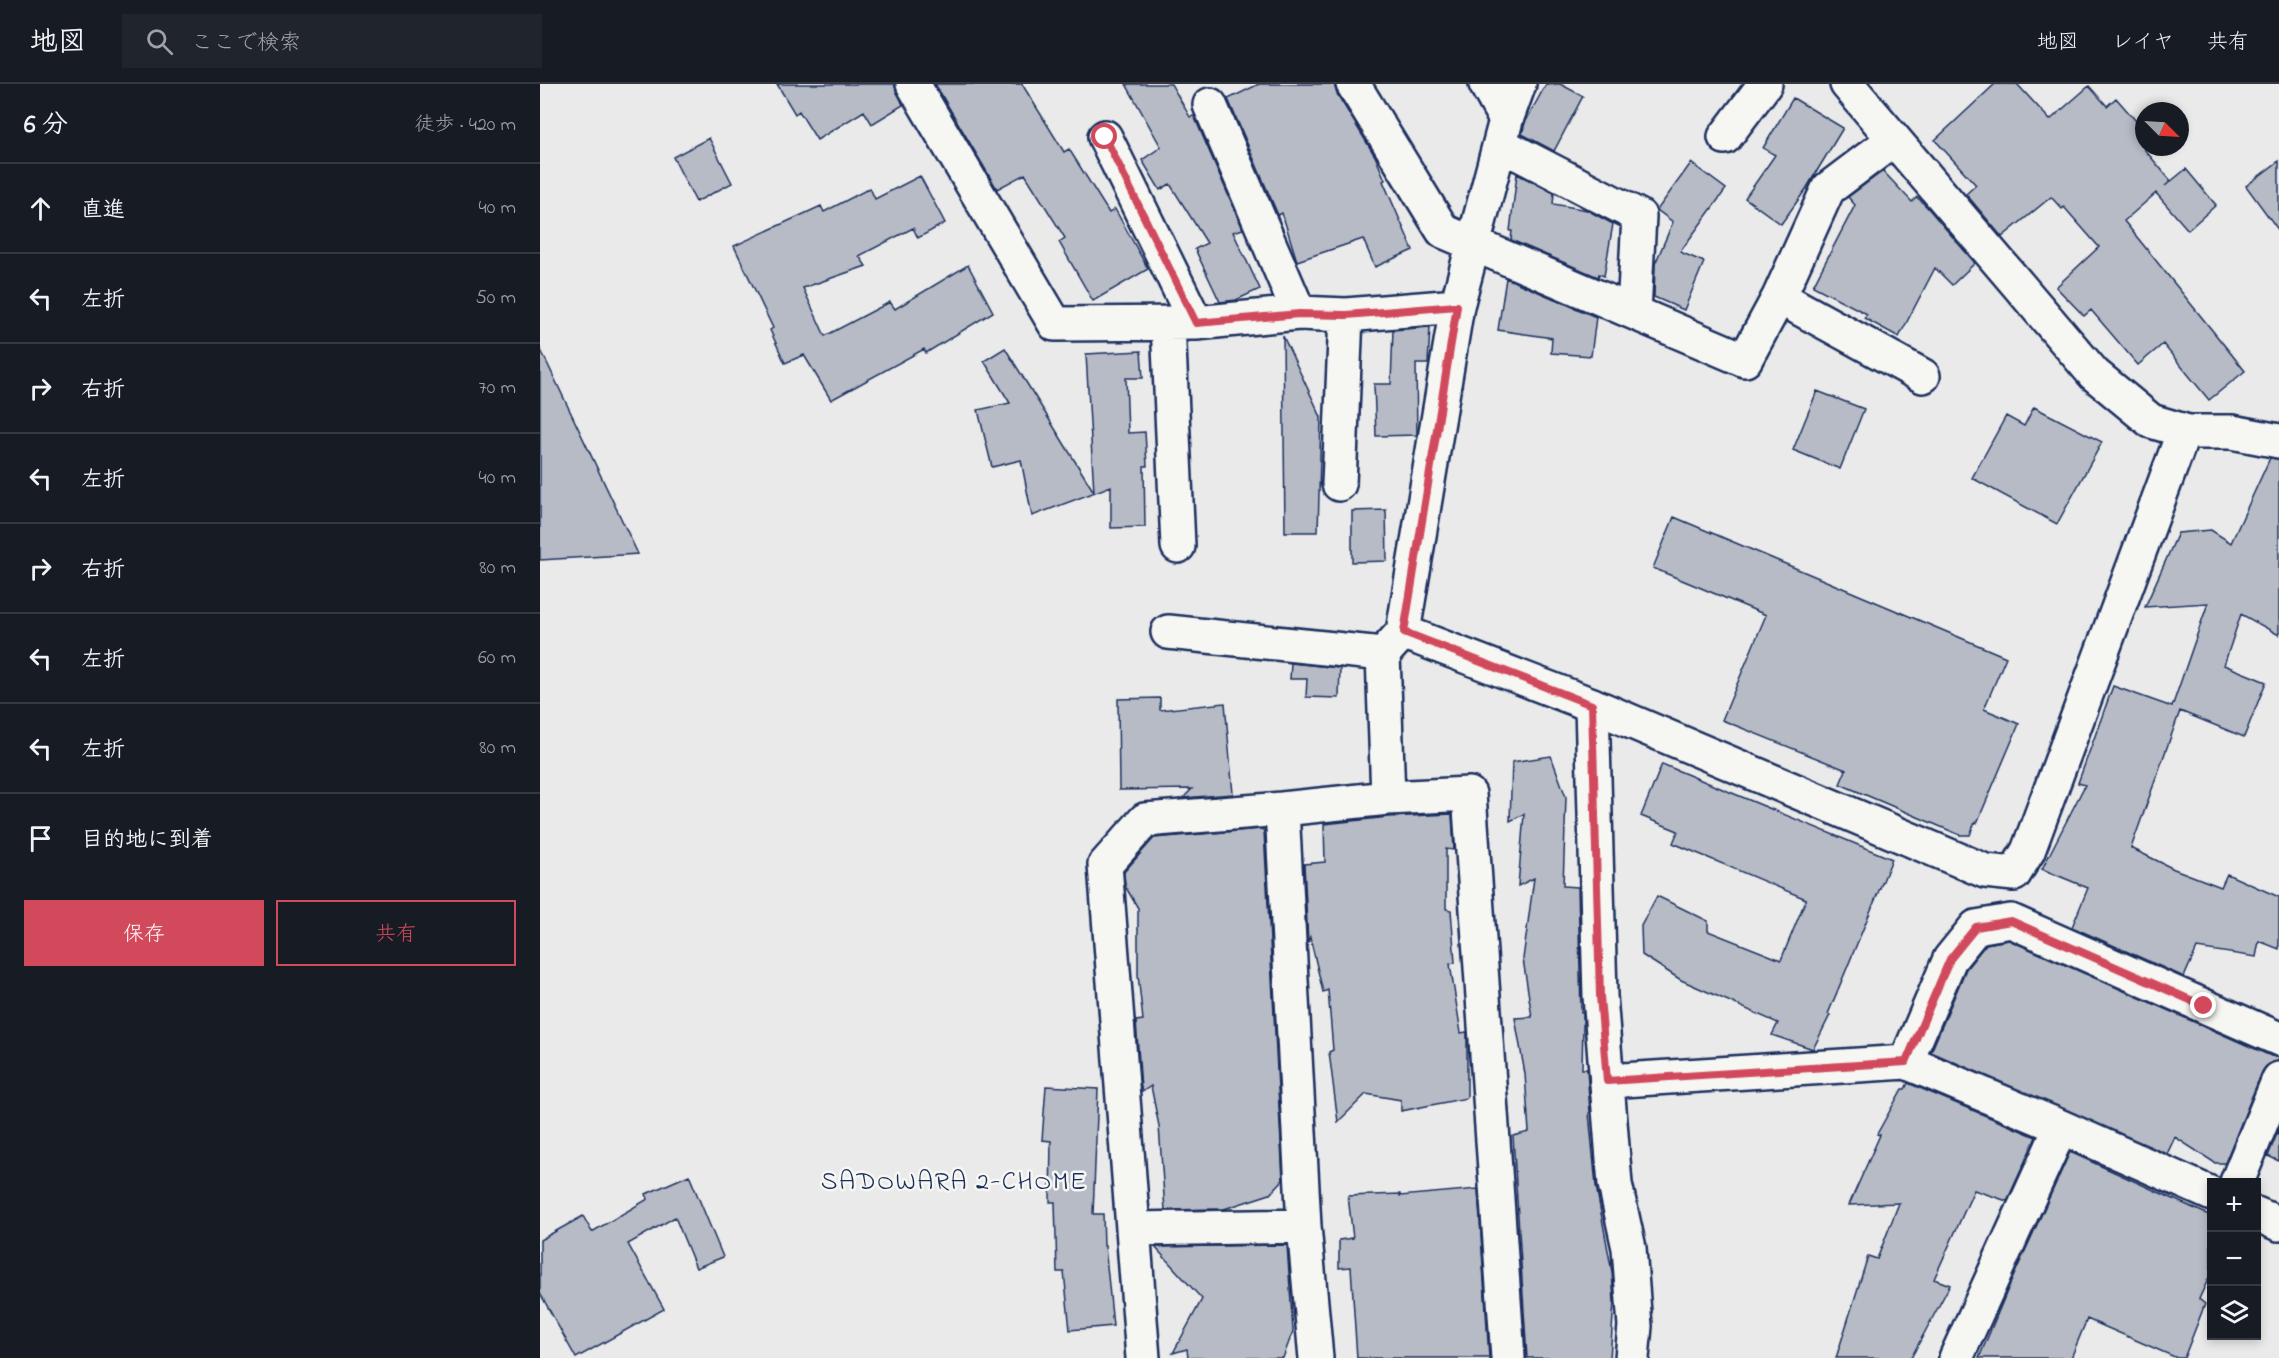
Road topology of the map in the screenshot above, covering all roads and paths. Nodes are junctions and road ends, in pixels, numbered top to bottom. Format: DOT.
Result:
graph roads {
  1 [pos="913,84"];
  2 [pos="1353,84"];
  3 [pos="1486,84"];
  4 [pos="1519,84"];
  5 [pos="1765,84"];
  6 [pos="1847,84"];
  7 [pos="1210,105"];
  8 [pos="1503,132"];
  9 [pos="1105,137"];
  10 [pos="1725,137"];
  11 [pos="1893,140"];
  12 [pos="1474,243"];
  13 [pos="1779,297"];
  14 [pos="1457,306"];
  15 [pos="1634,312"];
  16 [pos="1299,314"];
  17 [pos="1346,315"];
  18 [pos="1182,323"];
  19 [pos="1923,376"];
  20 [pos="2184,431"];
  21 [pos="2279,441"];
  22 [pos="1339,484"];
  23 [pos="1178,546"];
  24 [pos="1168,632"];
  25 [pos="1393,643"];
  26 [pos="1592,705"];
  27 [pos="1388,798"];
  28 [pos="1282,809"];
  29 [pos="2279,1039"];
  30 [pos="1906,1062"];
  31 [pos="2279,1079"];
  32 [pos="1607,1081"];
  33 [pos="2061,1127"];
  34 [pos="2239,1178"];
  35 [pos="2207,1192"];
  36 [pos="2261,1216"];
  37 [pos="2279,1224"];
  38 [pos="1304,1226"];
  39 [pos="1134,1229"];
  40 [pos="1143,1358"];
  41 [pos="1316,1358"];
  42 [pos="1508,1358"];
  43 [pos="1632,1358"];
  44 [pos="1956,1358"];
  1 -- 18 [label="street"];
  2 -- 12 [label="street"];
  3 -- 8 [label="street"];
  4 -- 8 [label="street"];
  5 -- 10 [label="street"];
  6 -- 11 [label="street"];
  7 -- 16 [label="street"];
  8 -- 12 [label="street"];
  8 -- 15 [label="street"];
  9 -- 18 [label="street"];
  11 -- 13 [label="street"];
  11 -- 20 [label="street"];
  12 -- 14 [label="street"];
  12 -- 15 [label="street"];
  13 -- 15 [label="street"];
  13 -- 19 [label="street"];
  14 -- 17 [label="street"];
  14 -- 25 [label="street"];
  16 -- 17 [label="street"];
  16 -- 18 [label="street"];
  17 -- 22 [label="street"];
  18 -- 23 [label="street"];
  20 -- 21 [label="street"];
  20 -- 26 [label="street"];
  24 -- 25 [label="street"];
  25 -- 26 [label="street"];
  25 -- 27 [label="street"];
  26 -- 32 [label="street"];
  27 -- 28 [label="street"];
  27 -- 42 [label="street"];
  28 -- 38 [label="street"];
  28 -- 39 [label="street"];
  29 -- 30 [label="street"];
  30 -- 32 [label="street"];
  30 -- 33 [label="street"];
  31 -- 34 [label="street"];
  32 -- 43 [label="street"];
  33 -- 35 [label="street"];
  33 -- 44 [label="street"];
  36 -- 37 [label="street"];
  38 -- 39 [label="street"];
  38 -- 41 [label="street"];
  39 -- 40 [label="street"];
}
